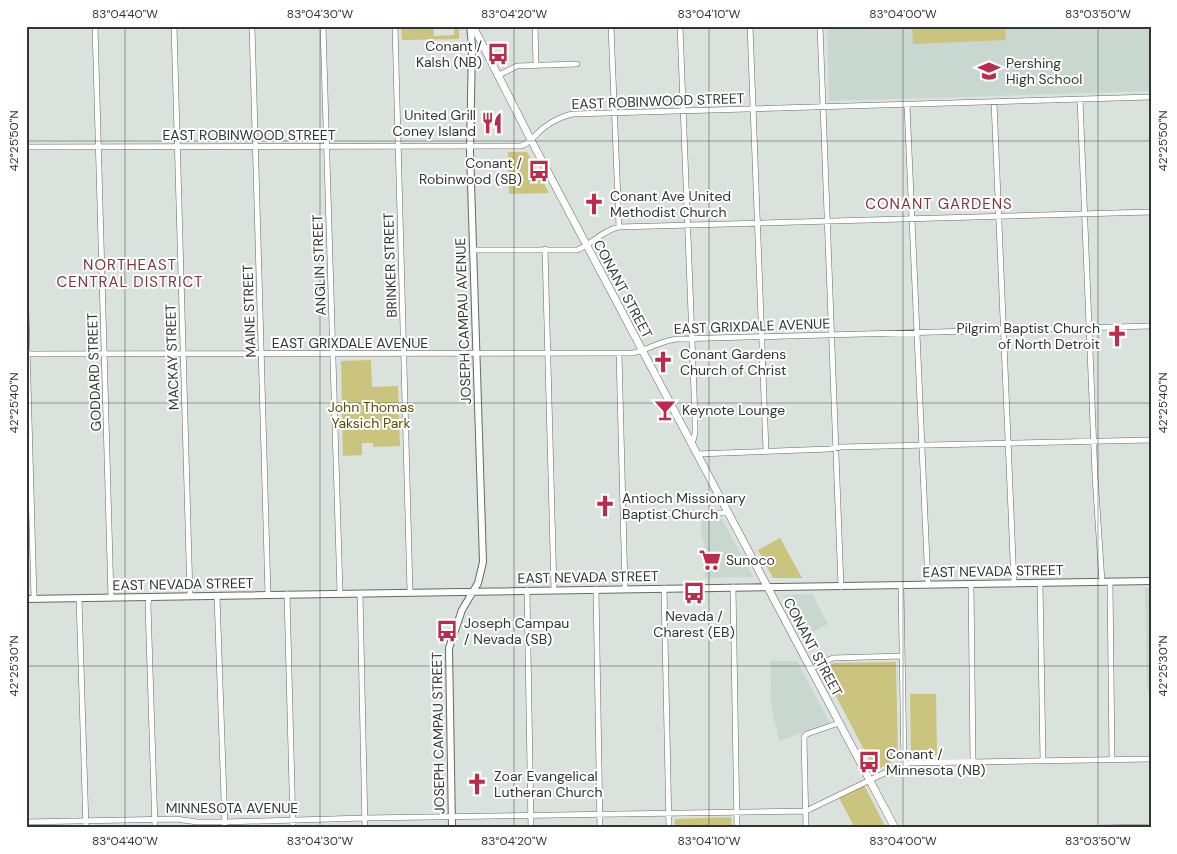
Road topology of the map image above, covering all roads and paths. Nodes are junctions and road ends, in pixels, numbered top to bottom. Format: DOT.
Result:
graph roads {
  1 [pos="95,26"];
  2 [pos="174,26"];
  3 [pos="252,26"];
  4 [pos="323,26"];
  5 [pos="395,26"];
  6 [pos="471,26"];
  7 [pos="535,26"];
  8 [pos="611,26"];
  9 [pos="680,26"];
  10 [pos="750,26"];
  11 [pos="820,26"];
  12 [pos="577,64"];
  13 [pos="536,65"];
  14 [pos="497,76"];
  15 [pos="1151,97"];
  16 [pos="1080,99"];
  17 [pos="994,102"];
  18 [pos="907,104"];
  19 [pos="823,107"];
  20 [pos="753,109"];
  21 [pos="684,111"];
  22 [pos="614,113"];
  23 [pos="531,140"];
  24 [pos="327,146"];
  25 [pos="398,146"];
  26 [pos="470,146"];
  27 [pos="26,147"];
  28 [pos="99,147"];
  29 [pos="178,147"];
  30 [pos="255,147"];
  31 [pos="1151,212"];
  32 [pos="1085,213"];
  33 [pos="999,216"];
  34 [pos="912,218"];
  35 [pos="827,221"];
  36 [pos="757,223"];
  37 [pos="688,225"];
  38 [pos="619,227"];
  39 [pos="586,246"];
  40 [pos="545,249"];
  41 [pos="473,250"];
  42 [pos="26,311"];
  43 [pos="1151,326"];
  44 [pos="1090,327"];
  45 [pos="1004,330"];
  46 [pos="917,332"];
  47 [pos="831,335"];
  48 [pos="762,337"];
  49 [pos="692,339"];
  50 [pos="642,351"];
  51 [pos="547,353"];
  52 [pos="619,353"];
  53 [pos="27,354"];
  54 [pos="105,354"];
  55 [pos="184,354"];
  56 [pos="261,354"];
  57 [pos="333,354"];
  58 [pos="404,354"];
  59 [pos="476,354"];
  60 [pos="1151,440"];
  61 [pos="1095,442"];
  62 [pos="1009,444"];
  63 [pos="692,445"];
  64 [pos="922,445"];
  65 [pos="836,448"];
  66 [pos="766,451"];
  67 [pos="697,454"];
  68 [pos="728,513"];
  69 [pos="623,514"];
  70 [pos="1151,581"];
  71 [pos="1102,582"];
  72 [pos="1110,582"];
  73 [pos="1040,583"];
  74 [pos="970,584"];
  75 [pos="1014,584"];
  76 [pos="928,585"];
  77 [pos="901,586"];
  78 [pos="733,587"];
  79 [pos="767,587"];
  80 [pos="841,587"];
  81 [pos="664,588"];
  82 [pos="596,589"];
  83 [pos="625,589"];
  84 [pos="528,590"];
  85 [pos="554,590"];
  86 [pos="474,591"];
  87 [pos="410,592"];
  88 [pos="340,593"];
  89 [pos="360,593"];
  90 [pos="268,594"];
  91 [pos="287,594"];
  92 [pos="190,596"];
  93 [pos="217,596"];
  94 [pos="149,597"];
  95 [pos="26,598"];
  96 [pos="34,598"];
  97 [pos="79,598"];
  98 [pos="111,598"];
  99 [pos="462,610"];
  100 [pos="902,656"];
  101 [pos="810,669"];
  102 [pos="839,723"];
  103 [pos="1151,759"];
  104 [pos="1112,760"];
  105 [pos="1043,761"];
  106 [pos="974,762"];
  107 [pos="904,764"];
  108 [pos="869,780"];
  109 [pos="806,810"];
  110 [pos="737,812"];
  111 [pos="668,813"];
  112 [pos="600,814"];
  113 [pos="531,816"];
  114 [pos="452,817"];
  115 [pos="365,818"];
  116 [pos="155,820"];
  117 [pos="293,820"];
  118 [pos="85,821"];
  119 [pos="26,822"];
  120 [pos="225,825"];
  121 [pos="807,826"];
  122 [pos="1151,827"];
  123 [pos="86,828"];
  124 [pos="155,828"];
  125 [pos="294,828"];
  126 [pos="365,828"];
  127 [pos="452,828"];
  128 [pos="531,828"];
  129 [pos="600,828"];
  130 [pos="669,828"];
  131 [pos="737,828"];
  132 [pos="894,828"];
  133 [pos="1097,828"];
  1 -- 28 [label="street, GODDARD STREET"];
  2 -- 29 [label="street, MACKAY STREET"];
  3 -- 30 [label="street, MAINE STREET"];
  4 -- 24 [label="street, ANGLIN STREET"];
  5 -- 25 [label="street, BRINKER STREET"];
  6 -- 14 [label="main road, CONANT STREET"];
  6 -- 26 [label="street, JOSEPH CAMPAU AVENUE"];
  7 -- 13 [label="street"];
  8 -- 22 [label="street"];
  9 -- 21 [label="street"];
  10 -- 20 [label="street"];
  11 -- 19 [label="street"];
  12 -- 13 [label="street"];
  13 -- 14 [label="street"];
  14 -- 23 [label="main road, CONANT STREET"];
  15 -- 16 [label="street, EAST ROBINWOOD STREET"];
  16 -- 17 [label="street, EAST ROBINWOOD STREET"];
  16 -- 32 [label="street"];
  17 -- 18 [label="street, EAST ROBINWOOD STREET"];
  17 -- 33 [label="street"];
  18 -- 19 [label="street, EAST ROBINWOOD STREET"];
  18 -- 34 [label="street"];
  19 -- 20 [label="street, EAST ROBINWOOD STREET"];
  19 -- 35 [label="street"];
  20 -- 21 [label="street, EAST ROBINWOOD STREET"];
  20 -- 36 [label="street"];
  21 -- 22 [label="street, EAST ROBINWOOD STREET"];
  21 -- 37 [label="street"];
  22 -- 23 [label="street, EAST ROBINWOOD STREET"];
  22 -- 38 [label="street"];
  23 -- 26 [label="street, EAST ROBINWOOD STREET"];
  23 -- 39 [label="main road, CONANT STREET"];
  24 -- 25 [label="street, EAST ROBINWOOD STREET"];
  24 -- 30 [label="street, EAST ROBINWOOD STREET"];
  24 -- 57 [label="street, ANGLIN STREET"];
  25 -- 26 [label="street, EAST ROBINWOOD STREET"];
  25 -- 58 [label="street, BRINKER STREET"];
  26 -- 41 [label="street, JOSEPH CAMPAU AVENUE"];
  27 -- 28 [label="street, EAST ROBINWOOD STREET"];
  28 -- 29 [label="street, EAST ROBINWOOD STREET"];
  28 -- 54 [label="street, GODDARD STREET"];
  29 -- 30 [label="street, EAST ROBINWOOD STREET"];
  29 -- 55 [label="street, MACKAY STREET"];
  30 -- 56 [label="street, MAINE STREET"];
  31 -- 32 [label="street"];
  32 -- 33 [label="street"];
  32 -- 44 [label="street"];
  33 -- 34 [label="street"];
  33 -- 45 [label="street"];
  34 -- 35 [label="street"];
  34 -- 46 [label="street"];
  35 -- 36 [label="street"];
  35 -- 47 [label="street"];
  36 -- 37 [label="street"];
  36 -- 48 [label="street"];
  37 -- 38 [label="street"];
  37 -- 49 [label="street"];
  38 -- 39 [label="street"];
  39 -- 40 [label="street"];
  39 -- 50 [label="main road, CONANT STREET"];
  40 -- 41 [label="street"];
  40 -- 51 [label="street"];
  41 -- 59 [label="street, JOSEPH CAMPAU AVENUE"];
  42 -- 53 [label="street"];
  43 -- 44 [label="street, EAST GRIXDALE AVENUE"];
  44 -- 45 [label="street, EAST GRIXDALE AVENUE"];
  44 -- 61 [label="street"];
  45 -- 46 [label="street, EAST GRIXDALE AVENUE"];
  45 -- 62 [label="street"];
  46 -- 47 [label="street, EAST GRIXDALE AVENUE"];
  46 -- 64 [label="street"];
  47 -- 48 [label="street, EAST GRIXDALE AVENUE"];
  47 -- 65 [label="street"];
  48 -- 49 [label="street, EAST GRIXDALE AVENUE"];
  48 -- 66 [label="street"];
  49 -- 50 [label="street, EAST GRIXDALE AVENUE"];
  49 -- 63 [label="street"];
  50 -- 52 [label="street, EAST GRIXDALE AVENUE"];
  50 -- 63 [label="main road, CONANT STREET"];
  51 -- 52 [label="street, EAST GRIXDALE AVENUE"];
  51 -- 59 [label="street, EAST GRIXDALE AVENUE"];
  51 -- 85 [label="street"];
  52 -- 69 [label="street"];
  53 -- 54 [label="street, EAST GRIXDALE AVENUE"];
  53 -- 96 [label="street"];
  54 -- 55 [label="street, EAST GRIXDALE AVENUE"];
  54 -- 98 [label="street, GODDARD STREET"];
  55 -- 56 [label="street, EAST GRIXDALE AVENUE"];
  55 -- 92 [label="street, MACKAY STREET"];
  56 -- 57 [label="street, EAST GRIXDALE AVENUE"];
  56 -- 90 [label="street, MAINE STREET"];
  57 -- 58 [label="street, EAST GRIXDALE AVENUE"];
  57 -- 88 [label="street, ANGLIN STREET"];
  58 -- 59 [label="street, EAST GRIXDALE AVENUE"];
  58 -- 87 [label="street, BRINKER STREET"];
  59 -- 86 [label="street, JOSEPH CAMPAU AVENUE"];
  60 -- 61 [label="street"];
  61 -- 62 [label="street"];
  61 -- 71 [label="street"];
  62 -- 64 [label="street"];
  62 -- 75 [label="street"];
  63 -- 67 [label="main road, CONANT STREET"];
  64 -- 65 [label="street"];
  64 -- 76 [label="street"];
  65 -- 66 [label="street"];
  65 -- 80 [label="street"];
  66 -- 67 [label="street"];
  67 -- 68 [label="main road, CONANT STREET"];
  68 -- 69 [label="street"];
  68 -- 79 [label="main road, CONANT STREET"];
  69 -- 83 [label="street"];
  70 -- 72 [label="street, EAST NEVADA STREET"];
  71 -- 72 [label="street, EAST NEVADA STREET"];
  71 -- 73 [label="street, EAST NEVADA STREET"];
  72 -- 104 [label="street"];
  73 -- 75 [label="street, EAST NEVADA STREET"];
  73 -- 105 [label="street"];
  74 -- 75 [label="street, EAST NEVADA STREET"];
  74 -- 76 [label="street, EAST NEVADA STREET"];
  74 -- 106 [label="street"];
  76 -- 77 [label="street, EAST NEVADA STREET"];
  77 -- 80 [label="street, EAST NEVADA STREET"];
  77 -- 100 [label="street"];
  78 -- 79 [label="street, EAST NEVADA STREET"];
  78 -- 81 [label="street, EAST NEVADA STREET"];
  78 -- 110 [label="street"];
  79 -- 80 [label="street, EAST NEVADA STREET"];
  79 -- 101 [label="main road, CONANT STREET"];
  81 -- 83 [label="street, EAST NEVADA STREET"];
  81 -- 111 [label="street"];
  82 -- 83 [label="street, EAST NEVADA STREET"];
  82 -- 85 [label="street, EAST NEVADA STREET"];
  82 -- 112 [label="street"];
  84 -- 85 [label="street, EAST NEVADA STREET"];
  84 -- 86 [label="street, EAST NEVADA STREET"];
  84 -- 113 [label="street"];
  86 -- 87 [label="street, EAST NEVADA STREET"];
  86 -- 99 [label="street, JOSEPH CAMPAU AVENUE"];
  87 -- 89 [label="street, EAST NEVADA STREET"];
  88 -- 89 [label="street, EAST NEVADA STREET"];
  88 -- 91 [label="street, EAST NEVADA STREET"];
  89 -- 115 [label="street"];
  90 -- 91 [label="street, EAST NEVADA STREET"];
  90 -- 93 [label="street, EAST NEVADA STREET"];
  91 -- 117 [label="street"];
  92 -- 93 [label="street, EAST NEVADA STREET"];
  92 -- 94 [label="street, EAST NEVADA STREET"];
  93 -- 120 [label="street"];
  94 -- 98 [label="street, EAST NEVADA STREET"];
  94 -- 116 [label="street"];
  95 -- 96 [label="street, EAST NEVADA STREET"];
  96 -- 97 [label="street, EAST NEVADA STREET"];
  97 -- 98 [label="street, EAST NEVADA STREET"];
  97 -- 118 [label="street"];
  99 -- 114 [label="street, JOSEPH CAMPAU STREET"];
  100 -- 101 [label="street"];
  100 -- 107 [label="street"];
  101 -- 102 [label="main road, CONANT STREET"];
  102 -- 108 [label="main road, CONANT STREET"];
  102 -- 109 [label="street"];
  103 -- 104 [label="street"];
  104 -- 105 [label="street"];
  105 -- 106 [label="street"];
  106 -- 107 [label="street"];
  107 -- 108 [label="street"];
  108 -- 109 [label="street"];
  108 -- 132 [label="main road, CONANT STREET"];
  109 -- 110 [label="street, MINNESOTA AVENUE"];
  109 -- 121 [label="street"];
  110 -- 111 [label="street, MINNESOTA AVENUE"];
  110 -- 131 [label="street"];
  111 -- 112 [label="street, MINNESOTA AVENUE"];
  111 -- 130 [label="street"];
  112 -- 113 [label="street, MINNESOTA AVENUE"];
  112 -- 129 [label="street"];
  113 -- 114 [label="street, MINNESOTA AVENUE"];
  113 -- 128 [label="street"];
  114 -- 115 [label="street, MINNESOTA AVENUE"];
  114 -- 127 [label="street, JOSEPH CAMPAU STREET"];
  115 -- 117 [label="street, MINNESOTA AVENUE"];
  115 -- 126 [label="street"];
  116 -- 118 [label="street, MINNESOTA AVENUE"];
  116 -- 120 [label="street, MINNESOTA AVENUE"];
  116 -- 124 [label="street"];
  117 -- 120 [label="street, MINNESOTA AVENUE"];
  117 -- 125 [label="street"];
  118 -- 119 [label="street, MINNESOTA AVENUE"];
  118 -- 123 [label="street"];
  122 -- 133 [label="street"];
}
